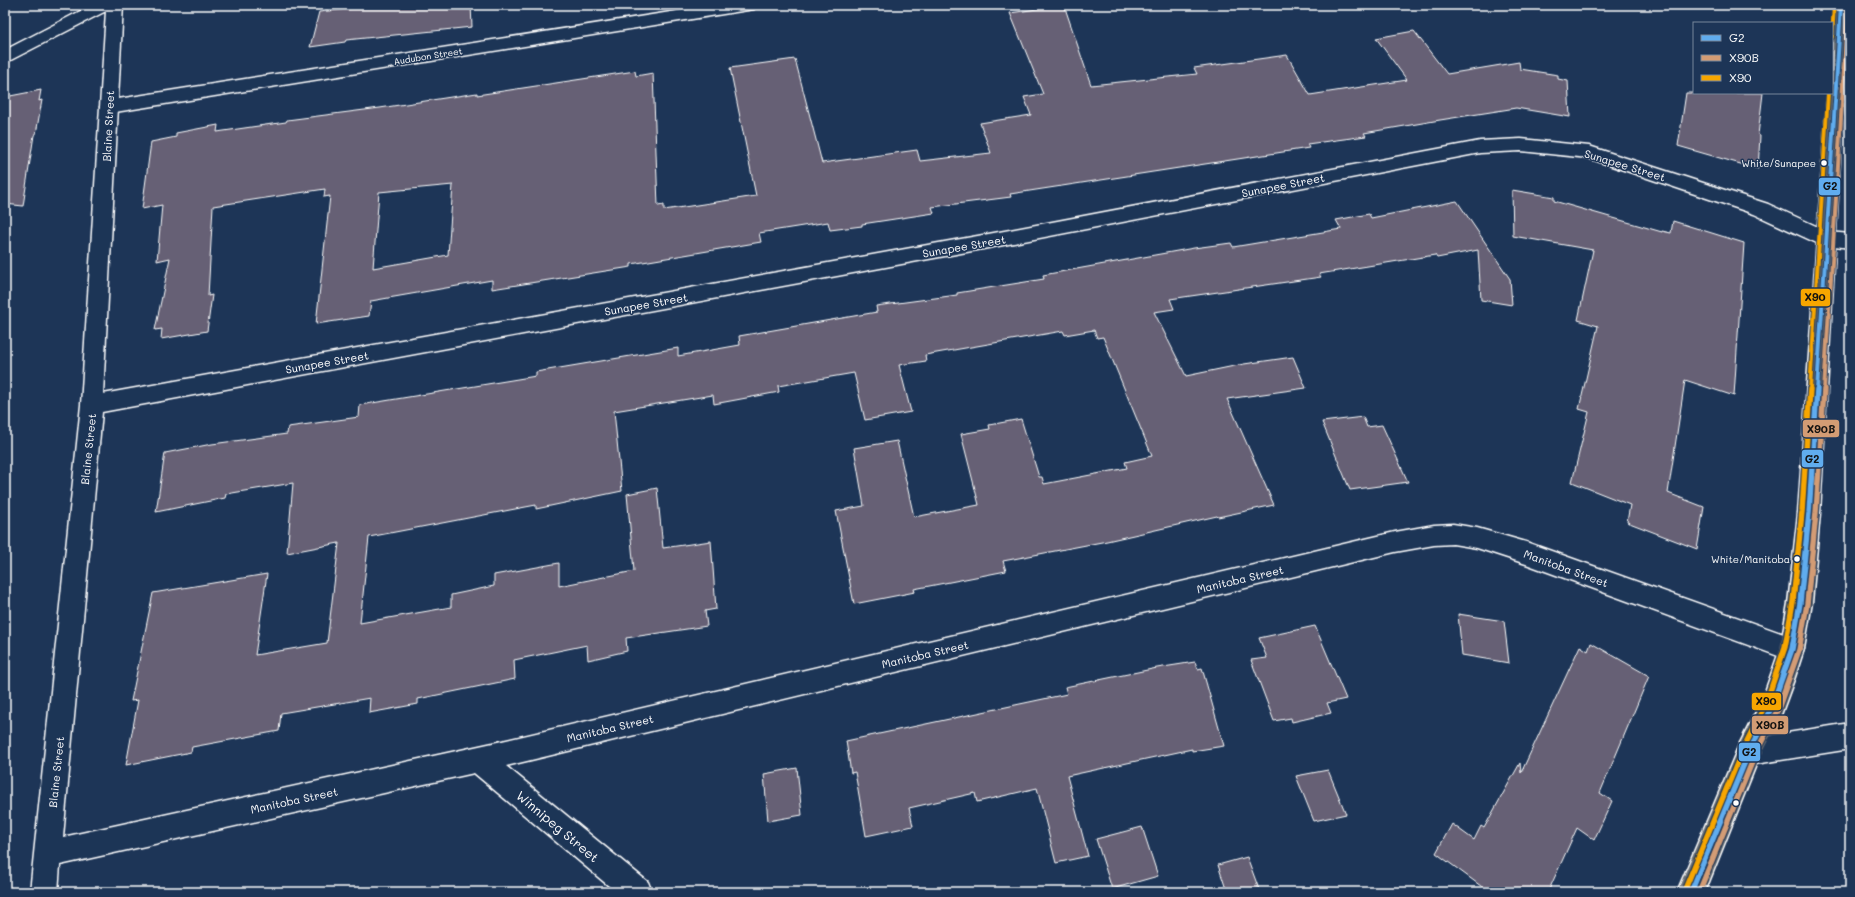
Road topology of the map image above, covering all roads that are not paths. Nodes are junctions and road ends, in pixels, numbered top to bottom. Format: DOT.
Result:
graph roads {
  1 [pos="105,5"];
  2 [pos="115,5"];
  3 [pos="748,5"];
  4 [pos="1841,5"];
  5 [pos="5,57"];
  6 [pos="109,107"];
  7 [pos="1826,239"];
  8 [pos="1850,241"];
  9 [pos="92,405"];
  10 [pos="1792,649"];
  11 [pos="1850,736"];
  12 [pos="1749,752"];
  13 [pos="478,760"];
  14 [pos="48,854"];
  15 [pos="44,892"];
  16 [pos="638,892"];
  17 [pos="1691,892"];
  1 -- 5 [label="street"];
  2 -- 6 [label="street, Blaine Street"];
  3 -- 6 [label="street, Audubon Street"];
  4 -- 7 [label="main road"];
  6 -- 9 [label="street, Blaine Street"];
  7 -- 8 [label="street"];
  7 -- 9 [label="street, Sunapee Street"];
  7 -- 10 [label="main road"];
  9 -- 14 [label="street, Blaine Street"];
  10 -- 12 [label="main road"];
  10 -- 13 [label="street, Manitoba Street"];
  11 -- 12 [label="street"];
  12 -- 17 [label="main road"];
  13 -- 14 [label="street, Manitoba Street"];
  13 -- 16 [label="street, Winnipeg Street"];
  14 -- 15 [label="street, Blaine Street"];
}
